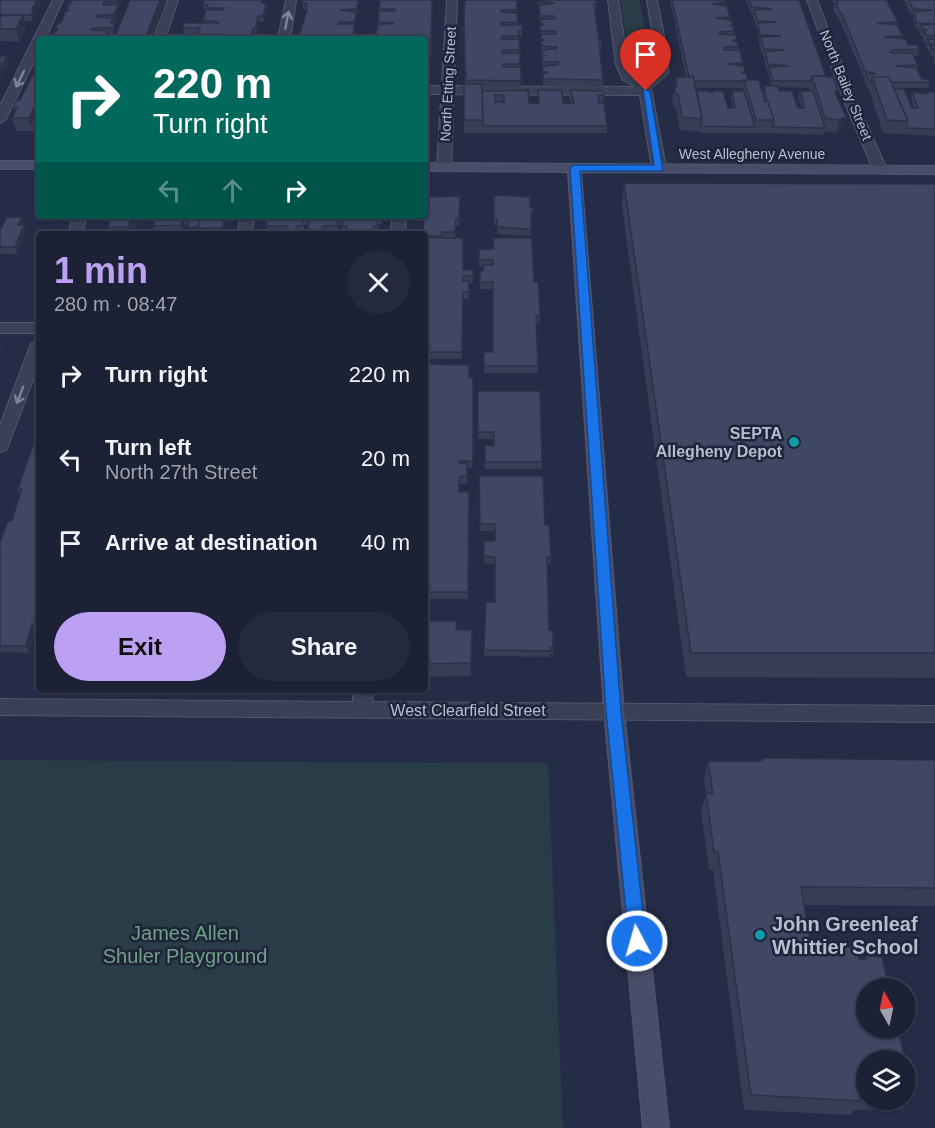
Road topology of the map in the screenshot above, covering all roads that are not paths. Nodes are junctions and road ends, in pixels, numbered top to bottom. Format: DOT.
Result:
graph roads {
  1 [pos="58,0"];
  2 [pos="173,0"];
  3 [pos="291,0"];
  4 [pos="452,0"];
  5 [pos="614,0"];
  6 [pos="652,0"];
  7 [pos="812,0"];
  8 [pos="40,36"];
  9 [pos="160,36"];
  10 [pos="285,36"];
  11 [pos="36,45"];
  12 [pos="646,89"];
  13 [pos="428,90"];
  14 [pos="448,90"];
  15 [pos="0,119"];
  16 [pos="0,165"];
  17 [pos="36,165"];
  18 [pos="428,167"];
  19 [pos="444,167"];
  20 [pos="574,168"];
  21 [pos="659,168"];
  22 [pos="880,169"];
  23 [pos="935,170"];
  24 [pos="0,328"];
  25 [pos="36,328"];
  26 [pos="36,352"];
  27 [pos="0,446"];
  28 [pos="140,699"];
  29 [pos="362,700"];
  30 [pos="0,707"];
  31 [pos="614,711"];
  32 [pos="935,714"];
  33 [pos="656,1128"];
  1 -- 8 [label="street"];
  2 -- 9 [label="street"];
  10 -- 3 [label="street, one-way"];
  4 -- 14 [label="street, North Etting Street"];
  5 -- 12 [label="street"];
  6 -- 12 [label="street"];
  7 -- 22 [label="street, North Bailey Street"];
  11 -- 15 [label="street, one-way"];
  12 -- 14 [label="street"];
  12 -- 21 [label="street"];
  13 -- 14 [label="street"];
  14 -- 19 [label="street, North Etting Street"];
  16 -- 17 [label="street"];
  18 -- 19 [label="street, West Allegheny Avenue"];
  19 -- 20 [label="street, West Allegheny Avenue"];
  20 -- 21 [label="street, West Allegheny Avenue"];
  20 -- 31 [label="street"];
  21 -- 22 [label="street, West Allegheny Avenue"];
  22 -- 23 [label="street, West Allegheny Avenue"];
  24 -- 25 [label="street"];
  26 -- 27 [label="street, one-way"];
  28 -- 29 [label="street, West Clearfield Street"];
  28 -- 30 [label="street, West Clearfield Street"];
  29 -- 31 [label="street, West Clearfield Street"];
  31 -- 32 [label="street, West Clearfield Street"];
  31 -- 33 [label="street"];
}
